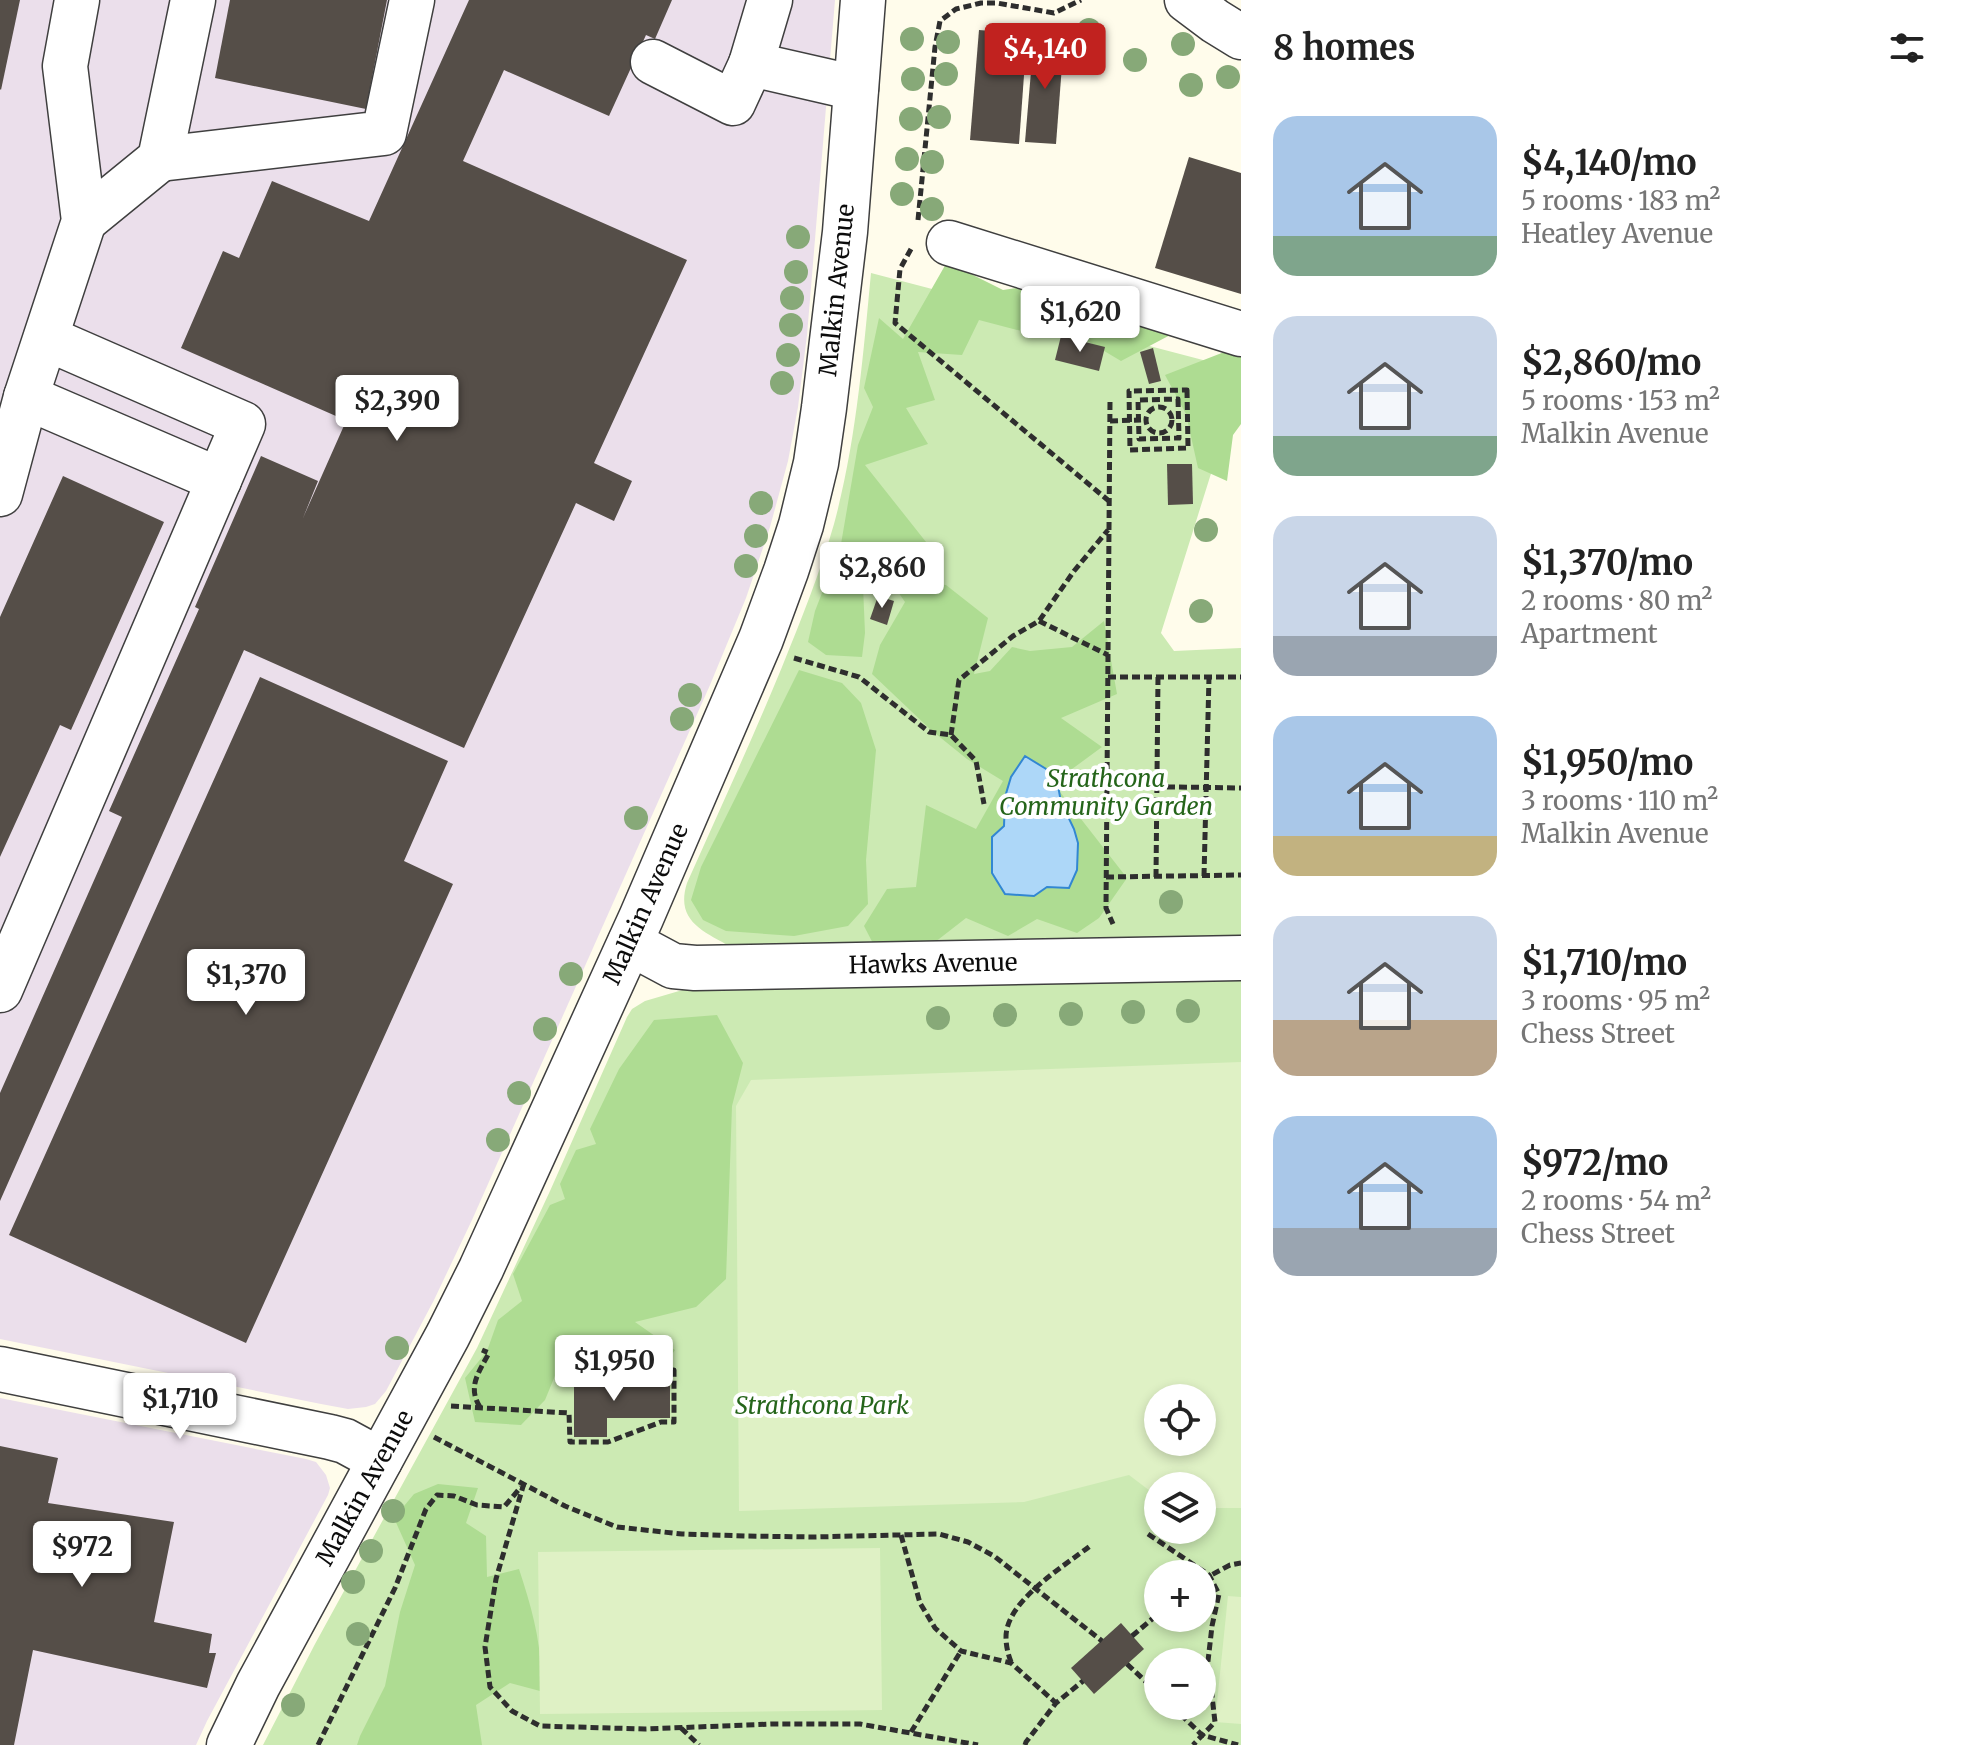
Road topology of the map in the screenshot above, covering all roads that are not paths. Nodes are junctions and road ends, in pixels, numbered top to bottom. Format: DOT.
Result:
graph roads {
  1 [pos="77,0"];
  2 [pos="193,0"];
  3 [pos="412,0"];
  4 [pos="770,0"];
  5 [pos="1187,0"];
  6 [pos="860,1"];
  7 [pos="1241,37"];
  8 [pos="653,62"];
  9 [pos="751,64"];
  10 [pos="856,88"];
  11 [pos="160,159"];
  12 [pos="84,221"];
  13 [pos="927,236"];
  14 [pos="1241,334"];
  15 [pos="46,338"];
  16 [pos="26,397"];
  17 [pos="219,480"];
  18 [pos="0,494"];
  19 [pos="630,943"];
  20 [pos="1241,958"];
  21 [pos="0,990"];
  22 [pos="0,1369"];
  23 [pos="380,1460"];
  24 [pos="229,1745"];
  1 -- 12 [label="street"];
  2 -- 11 [label="street"];
  3 -- 11 [label="street"];
  4 -- 9 [label="street"];
  5 -- 7 [label="street"];
  6 -- 10 [label="street, Malkin Avenue"];
  8 -- 9 [label="street"];
  9 -- 10 [label="street"];
  10 -- 19 [label="street, Malkin Avenue"];
  11 -- 12 [label="street"];
  12 -- 15 [label="street"];
  13 -- 14 [label="street"];
  15 -- 16 [label="street"];
  15 -- 17 [label="street"];
  16 -- 17 [label="street"];
  16 -- 18 [label="street"];
  17 -- 21 [label="street"];
  19 -- 20 [label="street, Hawks Avenue"];
  19 -- 23 [label="street, Malkin Avenue"];
  22 -- 23 [label="street"];
  23 -- 24 [label="street, Malkin Avenue"];
}
